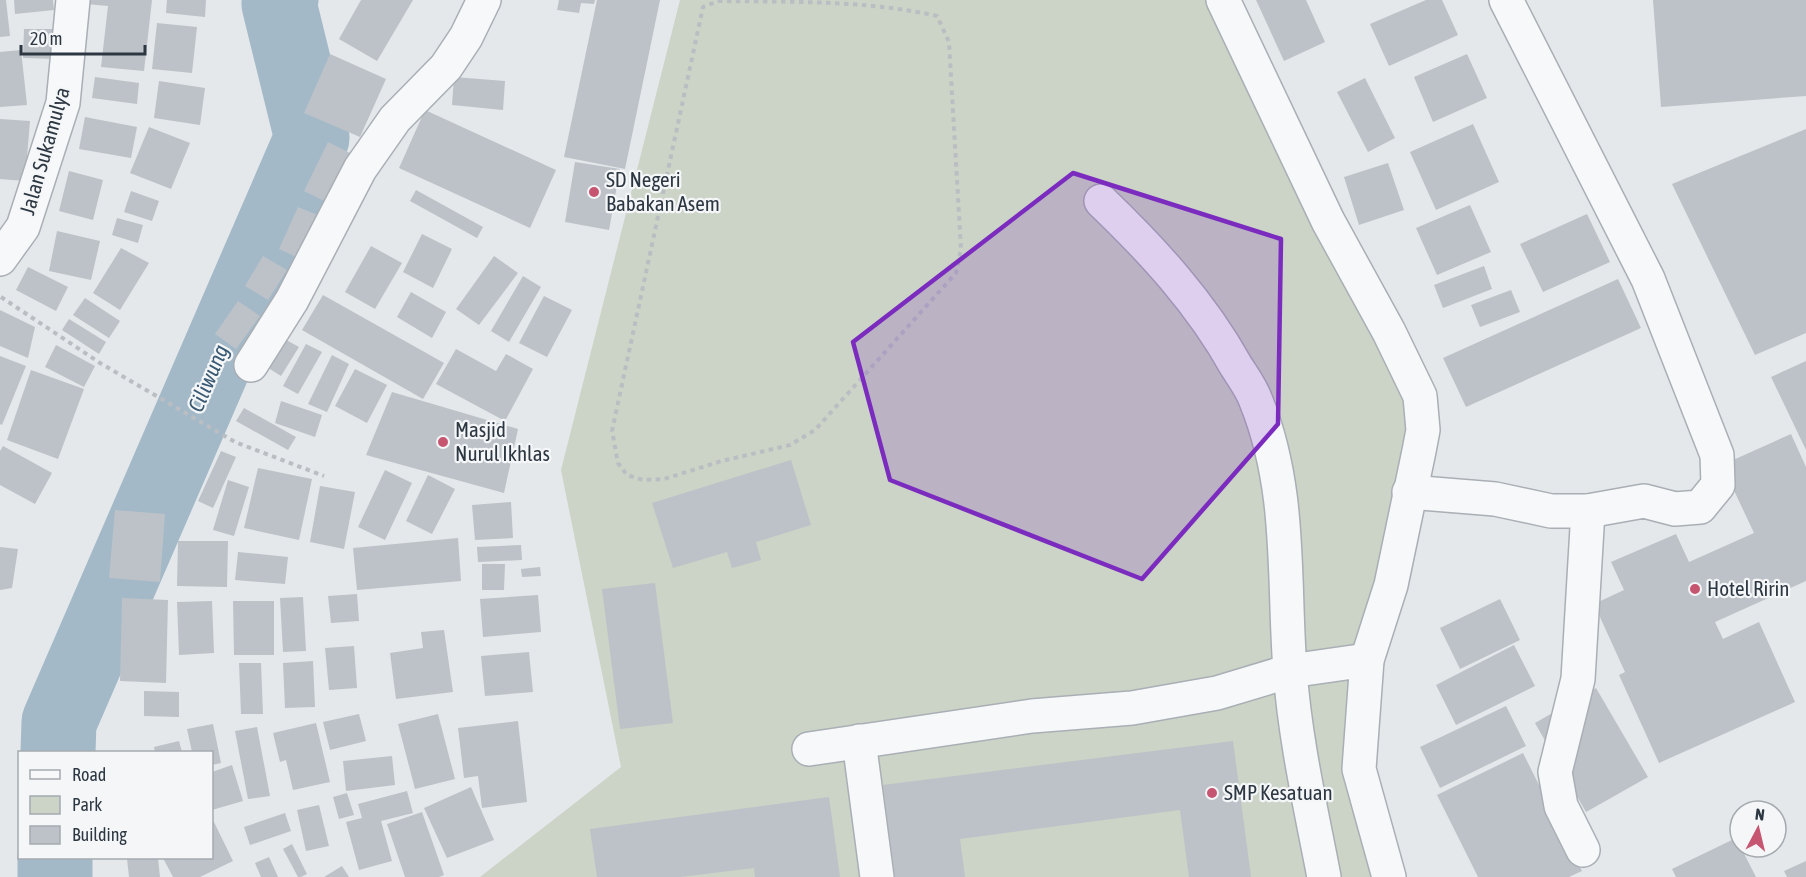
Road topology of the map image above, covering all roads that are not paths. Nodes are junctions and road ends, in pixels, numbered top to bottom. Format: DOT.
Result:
graph roads {
  1 [pos="73,0"];
  2 [pos="484,0"];
  3 [pos="1223,0"];
  4 [pos="1506,0"];
  5 [pos="1101,201"];
  6 [pos="0,259"];
  7 [pos="251,365"];
  8 [pos="1409,492"];
  9 [pos="1588,511"];
  10 [pos="1367,660"];
  11 [pos="1290,671"];
  12 [pos="859,741"];
  13 [pos="809,749"];
  14 [pos="1583,850"];
  15 [pos="877,877"];
  16 [pos="1324,877"];
  17 [pos="1389,877"];
  1 -- 6 [label="street, Jalan Sukamulya"];
  2 -- 7 [label="street"];
  3 -- 8 [label="street"];
  4 -- 9 [label="street"];
  5 -- 11 [label="street"];
  8 -- 9 [label="street"];
  8 -- 10 [label="street"];
  9 -- 14 [label="street"];
  10 -- 11 [label="street"];
  10 -- 17 [label="street"];
  11 -- 12 [label="street"];
  11 -- 16 [label="street"];
  12 -- 13 [label="street"];
  12 -- 15 [label="street"];
}
